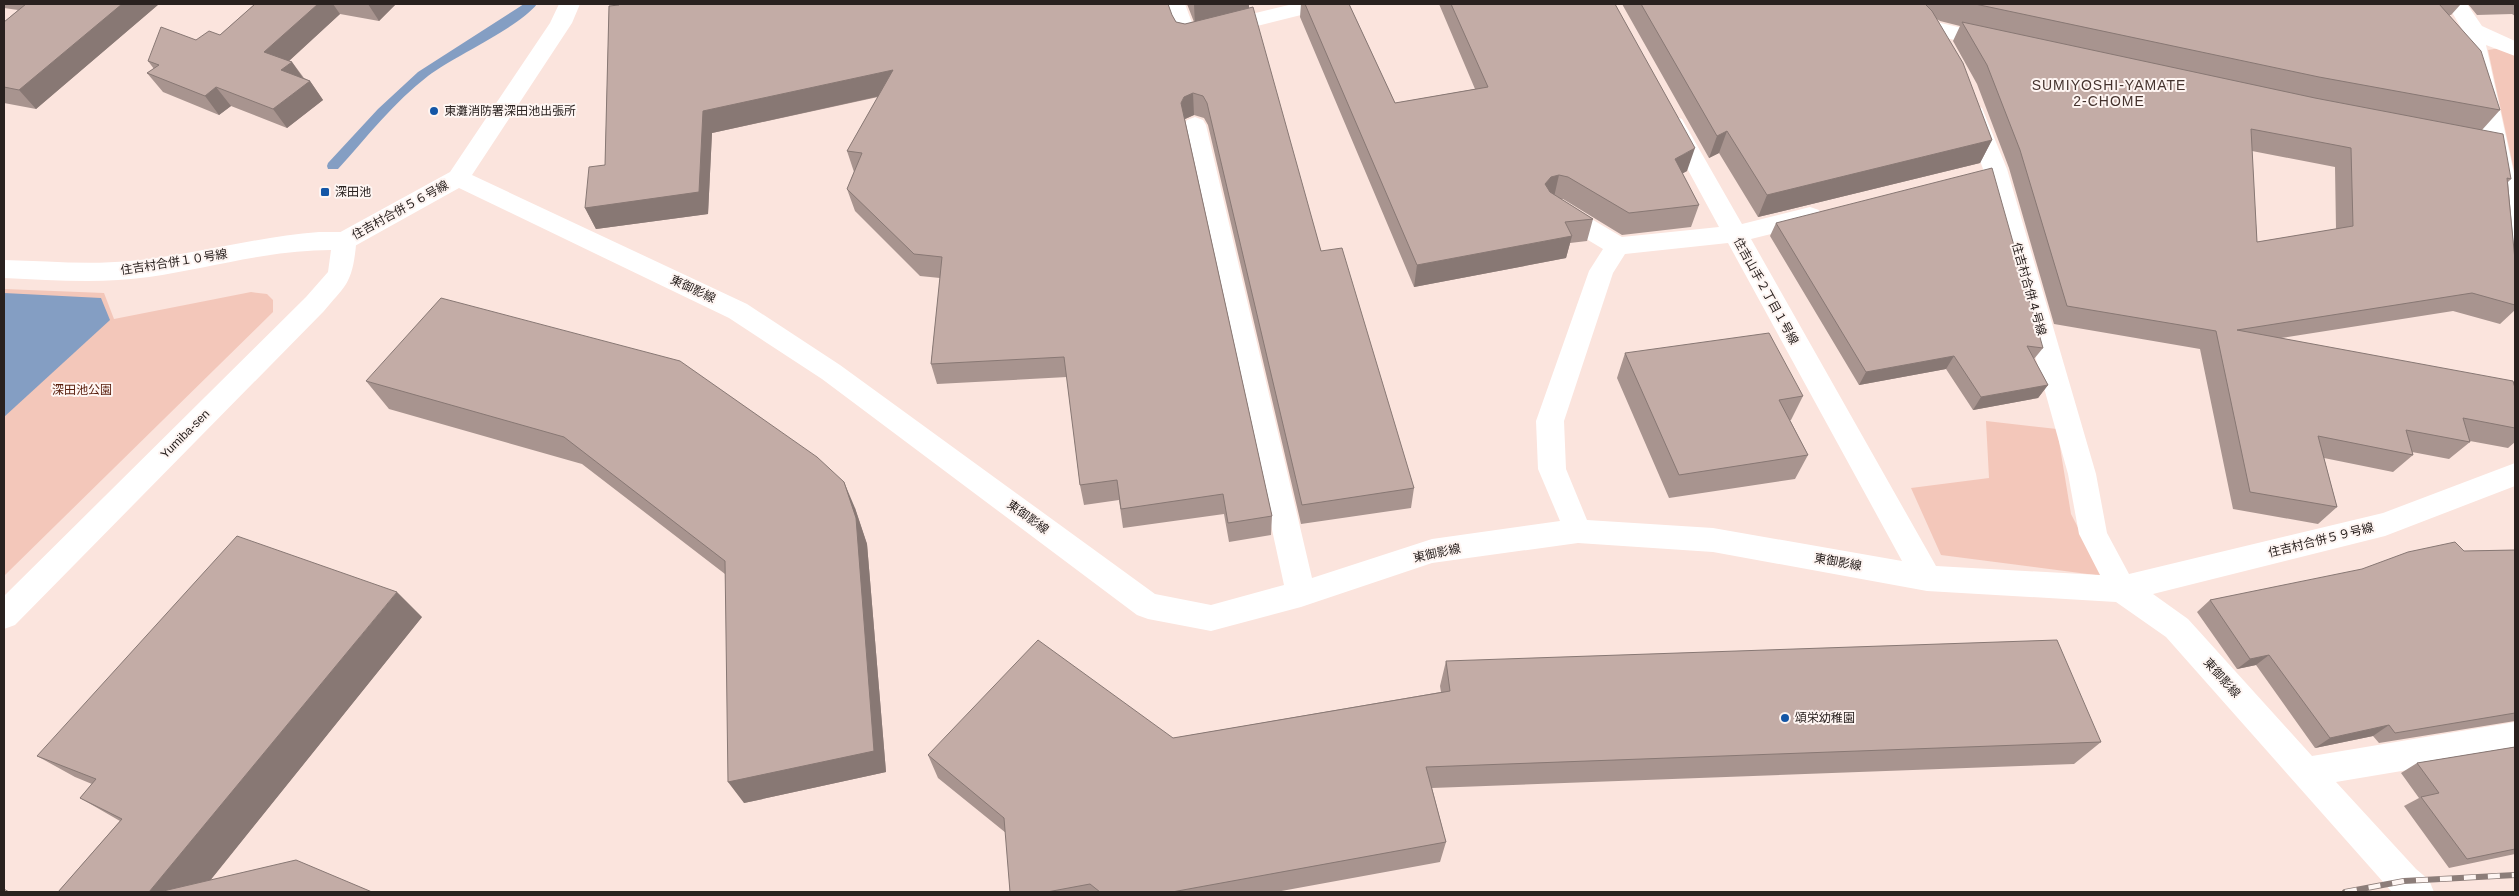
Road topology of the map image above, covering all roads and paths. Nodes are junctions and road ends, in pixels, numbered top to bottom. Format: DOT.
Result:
graph roads {
  1 [pos="569,4"];
  2 [pos="1175,4"];
  3 [pos="1318,4"];
  4 [pos="2457,4"];
  5 [pos="1911,10"];
  6 [pos="1932,28"];
  7 [pos="2474,30"];
  8 [pos="2019,47"];
  9 [pos="2515,49"];
  10 [pos="1945,52"];
  11 [pos="1967,93"];
  12 [pos="1665,106"];
  13 [pos="1195,125"];
  14 [pos="458,178"];
  15 [pos="1554,207"];
  16 [pos="1831,210"];
  17 [pos="1735,234"];
  18 [pos="344,241"];
  19 [pos="1618,246"];
  20 [pos="2515,246"];
  21 [pos="4,269"];
  22 [pos="2515,474"];
  23 [pos="1578,531"];
  24 [pos="1927,578"];
  25 [pos="2122,589"];
  26 [pos="1301,594"];
  27 [pos="4,616"];
  28 [pos="2515,737"];
  29 [pos="2306,772"];
  30 [pos="2417,892"];
  1 -- 14 [label="street, 住吉村合併５６号線"];
  2 -- 3 [label="street"];
  4 -- 7 [label="street"];
  5 -- 6 [label="street"];
  6 -- 8 [label="street"];
  6 -- 10 [label="street"];
  7 -- 9 [label="street"];
  7 -- 20 [label="street"];
  11 -- 25 [label="street, 住吉村合併４号線"];
  12 -- 17 [label="street, 住吉山手２丁目１号線"];
  13 -- 26 [label="street"];
  14 -- 18 [label="street, 住吉村合併５６号線"];
  14 -- 26 [label="street, 東御影線"];
  15 -- 19 [label="street"];
  16 -- 17 [label="street"];
  17 -- 19 [label="street"];
  17 -- 24 [label="street, 住吉山手２丁目１号線"];
  18 -- 21 [label="street, 住吉村合併１０号線"];
  18 -- 27 [label="street, Yumiba-sen"];
  19 -- 23 [label="street"];
  22 -- 25 [label="street, 住吉村合併５９号線"];
  23 -- 24 [label="street, 東御影線"];
  23 -- 26 [label="street, 東御影線"];
  24 -- 25 [label="street, 東御影線"];
  25 -- 29 [label="street, 東御影線"];
  28 -- 29 [label="street"];
  29 -- 30 [label="street, 東御影線"];
}
